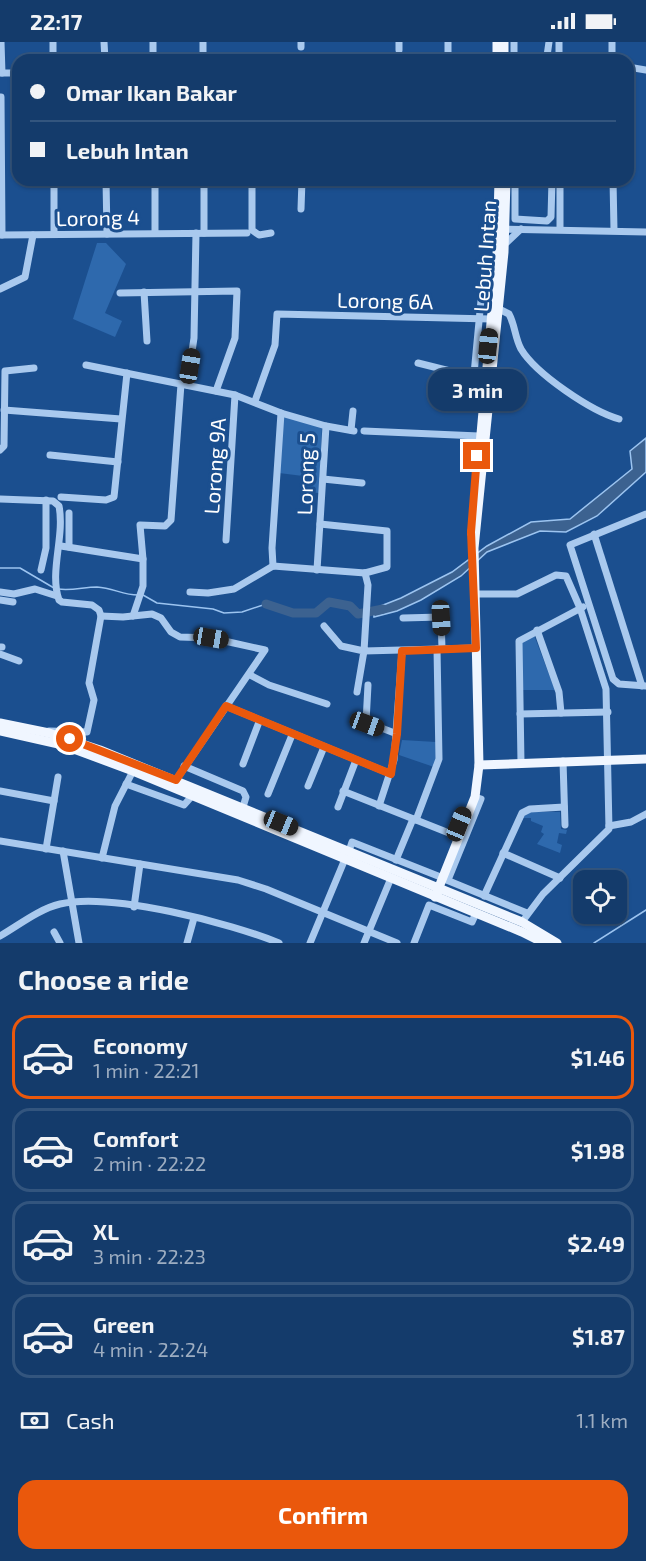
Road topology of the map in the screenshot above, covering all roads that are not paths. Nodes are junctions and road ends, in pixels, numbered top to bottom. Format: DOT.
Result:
graph roads {
  1 [pos="1,42"];
  2 [pos="612,42"];
  3 [pos="612,52"];
  4 [pos="1,73"];
  5 [pos="1,97"];
  6 [pos="54,186"];
  7 [pos="106,186"];
  8 [pos="154,186"];
  9 [pos="204,186"];
  10 [pos="252,186"];
  11 [pos="302,186"];
  12 [pos="502,186"];
  13 [pos="502,186"];
  14 [pos="514,186"];
  15 [pos="552,186"];
  16 [pos="560,186"];
  17 [pos="613,186"];
  18 [pos="301,208"];
  19 [pos="506,216"];
  20 [pos="502,229"];
  21 [pos="521,229"];
  22 [pos="560,229"];
  23 [pos="614,230"];
  24 [pos="646,232"];
  25 [pos="155,233"];
  26 [pos="196,233"];
  27 [pos="204,233"];
  28 [pos="247,233"];
  29 [pos="271,233"];
  30 [pos="54,234"];
  31 [pos="107,234"];
  32 [pos="1,235"];
  33 [pos="33,235"];
  34 [pos="505,244"];
  35 [pos="0,289"];
  36 [pos="194,290"];
  37 [pos="482,290"];
  38 [pos="120,292"];
  39 [pos="144,292"];
  40 [pos="499,309"];
  41 [pos="480,318"];
  42 [pos="491,319"];
  43 [pos="147,341"];
  44 [pos="418,363"];
  45 [pos="86,365"];
  46 [pos="34,368"];
  47 [pos="2,370"];
  48 [pos="127,373"];
  49 [pos="474,374"];
  50 [pos="485,375"];
  51 [pos="184,385"];
  52 [pos="216,391"];
  53 [pos="235,395"];
  54 [pos="255,400"];
  55 [pos="4,410"];
  56 [pos="353,411"];
  57 [pos="281,413"];
  58 [pos="121,419"];
  59 [pos="619,419"];
  60 [pos="326,426"];
  61 [pos="364,431"];
  62 [pos="479,436"];
  63 [pos="0,450"];
  64 [pos="50,456"];
  65 [pos="118,462"];
  66 [pos="323,479"];
  67 [pos="362,483"];
  68 [pos="61,497"];
  69 [pos="0,499"];
  70 [pos="46,500"];
  71 [pos="69,513"];
  72 [pos="645,514"];
  73 [pos="646,523"];
  74 [pos="320,524"];
  75 [pos="594,534"];
  76 [pos="226,540"];
  77 [pos="61,546"];
  78 [pos="69,547"];
  79 [pos="474,551"];
  80 [pos="143,559"];
  81 [pos="273,566"];
  82 [pos="41,570"];
  83 [pos="317,570"];
  84 [pos="364,573"];
  85 [pos="0,592"];
  86 [pos="190,592"];
  87 [pos="57,594"];
  88 [pos="475,594"];
  89 [pos="0,600"];
  90 [pos="13,602"];
  91 [pos="588,605"];
  92 [pos="580,608"];
  93 [pos="101,616"];
  94 [pos="133,616"];
  95 [pos="403,618"];
  96 [pos="324,626"];
  97 [pos="537,630"];
  98 [pos="476,648"];
  99 [pos="440,649"];
  100 [pos="1,650"];
  101 [pos="364,651"];
  102 [pos="402,651"];
  103 [pos="19,662"];
  104 [pos="250,675"];
  105 [pos="368,685"];
  106 [pos="644,686"];
  107 [pos="357,692"];
  108 [pos="327,704"];
  109 [pos="226,706"];
  110 [pos="608,712"];
  111 [pos="561,713"];
  112 [pos="520,714"];
  113 [pos="260,722"];
  114 [pos="0,723"];
  115 [pos="0,731"];
  116 [pos="41,731"];
  117 [pos="397,734"];
  118 [pos="292,735"];
  119 [pos="324,747"];
  120 [pos="609,759"];
  121 [pos="646,759"];
  122 [pos="356,760"];
  123 [pos="563,761"];
  124 [pos="521,763"];
  125 [pos="243,764"];
  126 [pos="479,765"];
  127 [pos="184,766"];
  128 [pos="132,771"];
  129 [pos="391,774"];
  130 [pos="58,777"];
  131 [pos="176,780"];
  132 [pos="126,784"];
  133 [pos="477,785"];
  134 [pos="308,786"];
  135 [pos="0,791"];
  136 [pos="343,791"];
  137 [pos="268,794"];
  138 [pos="192,796"];
  139 [pos="54,801"];
  140 [pos="379,806"];
  141 [pos="243,807"];
  142 [pos="338,807"];
  143 [pos="564,807"];
  144 [pos="646,813"];
  145 [pos="262,820"];
  146 [pos="415,820"];
  147 [pos="565,825"];
  148 [pos="609,826"];
  149 [pos="454,835"];
  150 [pos="0,842"];
  151 [pos="46,849"];
  152 [pos="63,851"];
  153 [pos="503,853"];
  154 [pos="347,855"];
  155 [pos="102,858"];
  156 [pos="396,860"];
  157 [pos="140,864"];
  158 [pos="391,878"];
  159 [pos="443,878"];
  160 [pos="560,878"];
  161 [pos="434,892"];
  162 [pos="484,896"];
  163 [pos="72,902"];
  164 [pos="134,907"];
  165 [pos="323,913"];
  166 [pos="476,913"];
  167 [pos="527,913"];
  168 [pos="194,918"];
  169 [pos="522,922"];
  170 [pos="368,931"];
  171 [pos="54,932"];
  172 [pos="0,938"];
  173 [pos="266,941"];
  174 [pos="2,943"];
  175 [pos="60,943"];
  176 [pos="79,943"];
  177 [pos="187,943"];
  178 [pos="279,943"];
  179 [pos="310,943"];
  180 [pos="364,943"];
  181 [pos="397,943"];
  182 [pos="414,943"];
  183 [pos="544,943"];
  184 [pos="557,943"];
  1 -- 4 [label="street"];
  2 -- 3 [label="street"];
  5 -- 32 [label="street"];
  6 -- 30 [label="street"];
  7 -- 31 [label="street"];
  8 -- 25 [label="street"];
  9 -- 27 [label="street"];
  10 -- 29 [label="street"];
  11 -- 18 [label="street"];
  12 -- 19 [label="main road, Lebuh Intan"];
  13 -- 20 [label="main road, Lebuh Intan"];
  14 -- 15 [label="street"];
  16 -- 22 [label="street"];
  17 -- 23 [label="street"];
  19 -- 20 [label="main road, Lebuh Intan"];
  19 -- 21 [label="street"];
  20 -- 21 [label="street"];
  20 -- 34 [label="main road, Lebuh Intan"];
  20 -- 42 [label="main road, Lebuh Intan"];
  21 -- 22 [label="street"];
  21 -- 34 [label="street"];
  22 -- 23 [label="street"];
  23 -- 24 [label="street"];
  25 -- 26 [label="street, Lorong 4"];
  25 -- 31 [label="street, Lorong 4"];
  26 -- 27 [label="street, Lorong 4"];
  26 -- 36 [label="street"];
  27 -- 28 [label="street, Lorong 4"];
  30 -- 31 [label="street, Lorong 4"];
  30 -- 33 [label="street, Lorong 4"];
  32 -- 33 [label="street, Lorong 4"];
  33 -- 35 [label="street"];
  34 -- 40 [label="main road, Lebuh Intan"];
  36 -- 39 [label="street"];
  36 -- 51 [label="street"];
  36 -- 52 [label="street"];
  37 -- 41 [label="street"];
  38 -- 39 [label="street"];
  39 -- 43 [label="street"];
  40 -- 59 [label="street"];
  40 -- 79 [label="main road, Lebuh Intan"];
  41 -- 42 [label="street, Lorong 6A"];
  41 -- 49 [label="street"];
  41 -- 54 [label="street, Lorong 6A"];
  42 -- 50 [label="main road, Lebuh Intan"];
  44 -- 49 [label="street"];
  45 -- 48 [label="street, Lorong 5"];
  46 -- 47 [label="street"];
  47 -- 55 [label="street"];
  48 -- 51 [label="street, Lorong 5"];
  48 -- 58 [label="street"];
  49 -- 50 [label="street"];
  50 -- 62 [label="main road, Lebuh Intan"];
  51 -- 52 [label="street, Lorong 5"];
  51 -- 80 [label="street"];
  52 -- 53 [label="street, Lorong 5"];
  53 -- 54 [label="street, Lorong 5"];
  53 -- 76 [label="street, Lorong 9A"];
  54 -- 57 [label="street, Lorong 5"];
  55 -- 58 [label="street"];
  55 -- 63 [label="street"];
  56 -- 60 [label="street"];
  57 -- 60 [label="street, Lorong 5"];
  57 -- 81 [label="street"];
  58 -- 65 [label="street"];
  60 -- 66 [label="street, Lorong 5"];
  61 -- 62 [label="street"];
  62 -- 79 [label="main road, Lebuh Intan"];
  64 -- 65 [label="street"];
  65 -- 68 [label="street"];
  66 -- 67 [label="street"];
  66 -- 74 [label="street, Lorong 5"];
  69 -- 70 [label="street"];
  70 -- 77 [label="street"];
  70 -- 82 [label="street"];
  71 -- 78 [label="street"];
  72 -- 73 [label="street"];
  72 -- 75 [label="street"];
  74 -- 83 [label="street, Lorong 5"];
  74 -- 84 [label="street"];
  75 -- 91 [label="street"];
  75 -- 106 [label="street"];
  77 -- 78 [label="street"];
  77 -- 87 [label="street"];
  78 -- 80 [label="street"];
  79 -- 88 [label="main road, Lebuh Intan"];
  80 -- 94 [label="street"];
  81 -- 83 [label="street"];
  81 -- 86 [label="street"];
  83 -- 84 [label="street"];
  84 -- 101 [label="street"];
  85 -- 87 [label="street"];
  87 -- 93 [label="street"];
  88 -- 92 [label="street"];
  88 -- 98 [label="main road, Lebuh Intan"];
  89 -- 90 [label="street"];
  91 -- 92 [label="street"];
  91 -- 106 [label="street"];
  92 -- 97 [label="street"];
  92 -- 110 [label="street"];
  93 -- 94 [label="street"];
  93 -- 116 [label="street"];
  94 -- 104 [label="street"];
  95 -- 99 [label="street"];
  96 -- 101 [label="street"];
  97 -- 111 [label="street"];
  97 -- 112 [label="street"];
  98 -- 99 [label="street"];
  98 -- 126 [label="main road, Lebuh Intan"];
  99 -- 102 [label="street"];
  99 -- 146 [label="street"];
  100 -- 103 [label="street"];
  101 -- 102 [label="street"];
  101 -- 107 [label="street"];
  102 -- 117 [label="street"];
  104 -- 108 [label="street"];
  104 -- 109 [label="street"];
  105 -- 117 [label="street"];
  109 -- 113 [label="street"];
  109 -- 127 [label="street"];
  110 -- 111 [label="street"];
  110 -- 120 [label="street"];
  111 -- 112 [label="street"];
  112 -- 124 [label="street"];
  113 -- 118 [label="street"];
  113 -- 125 [label="street"];
  114 -- 116 [label="main road"];
  115 -- 128 [label="main road"];
  116 -- 131 [label="main road"];
  117 -- 129 [label="street"];
  118 -- 119 [label="street"];
  118 -- 137 [label="street"];
  119 -- 122 [label="street"];
  119 -- 134 [label="street"];
  120 -- 121 [label="main road"];
  120 -- 123 [label="main road"];
  120 -- 148 [label="street"];
  122 -- 129 [label="street"];
  122 -- 136 [label="street"];
  123 -- 124 [label="main road"];
  123 -- 143 [label="street"];
  124 -- 126 [label="main road"];
  126 -- 133 [label="main road, Lebuh Intan"];
  127 -- 131 [label="street"];
  127 -- 141 [label="street"];
  128 -- 132 [label="street"];
  128 -- 138 [label="main road"];
  129 -- 140 [label="street"];
  130 -- 139 [label="street"];
  131 -- 141 [label="main road"];
  132 -- 138 [label="street"];
  132 -- 155 [label="street"];
  133 -- 149 [label="main road, Lebuh Intan"];
  133 -- 159 [label="main road, Lebuh Intan"];
  135 -- 139 [label="street"];
  136 -- 140 [label="street"];
  136 -- 142 [label="street"];
  138 -- 145 [label="main road"];
  139 -- 151 [label="street"];
  140 -- 146 [label="street"];
  141 -- 145 [label="main road"];
  143 -- 147 [label="street"];
  143 -- 153 [label="street"];
  144 -- 148 [label="street"];
  145 -- 154 [label="main road"];
  146 -- 149 [label="street"];
  146 -- 156 [label="street"];
  148 -- 160 [label="street"];
  149 -- 159 [label="main road, Lebuh Intan"];
  150 -- 151 [label="street"];
  151 -- 152 [label="street"];
  152 -- 155 [label="street"];
  152 -- 163 [label="street"];
  153 -- 160 [label="street"];
  153 -- 162 [label="street"];
  154 -- 156 [label="street"];
  154 -- 158 [label="main road"];
  154 -- 161 [label="main road"];
  154 -- 165 [label="street"];
  155 -- 157 [label="street"];
  156 -- 159 [label="street"];
  157 -- 164 [label="street"];
  157 -- 165 [label="street"];
  158 -- 161 [label="main road"];
  158 -- 170 [label="street"];
  159 -- 161 [label="main road, Lebuh Intan"];
  159 -- 162 [label="street"];
  160 -- 167 [label="street"];
  161 -- 166 [label="main road"];
  161 -- 169 [label="main road"];
  162 -- 167 [label="street"];
  163 -- 164 [label="street"];
  163 -- 172 [label="street"];
  163 -- 176 [label="street"];
  164 -- 168 [label="street"];
  165 -- 170 [label="street"];
  165 -- 179 [label="street"];
  166 -- 182 [label="street"];
  166 -- 183 [label="main road"];
  167 -- 169 [label="street"];
  168 -- 173 [label="street"];
  168 -- 177 [label="street"];
  169 -- 184 [label="main road"];
  170 -- 180 [label="street"];
  170 -- 181 [label="street"];
  171 -- 175 [label="street"];
  172 -- 174 [label="street"];
  173 -- 178 [label="street"];
}
